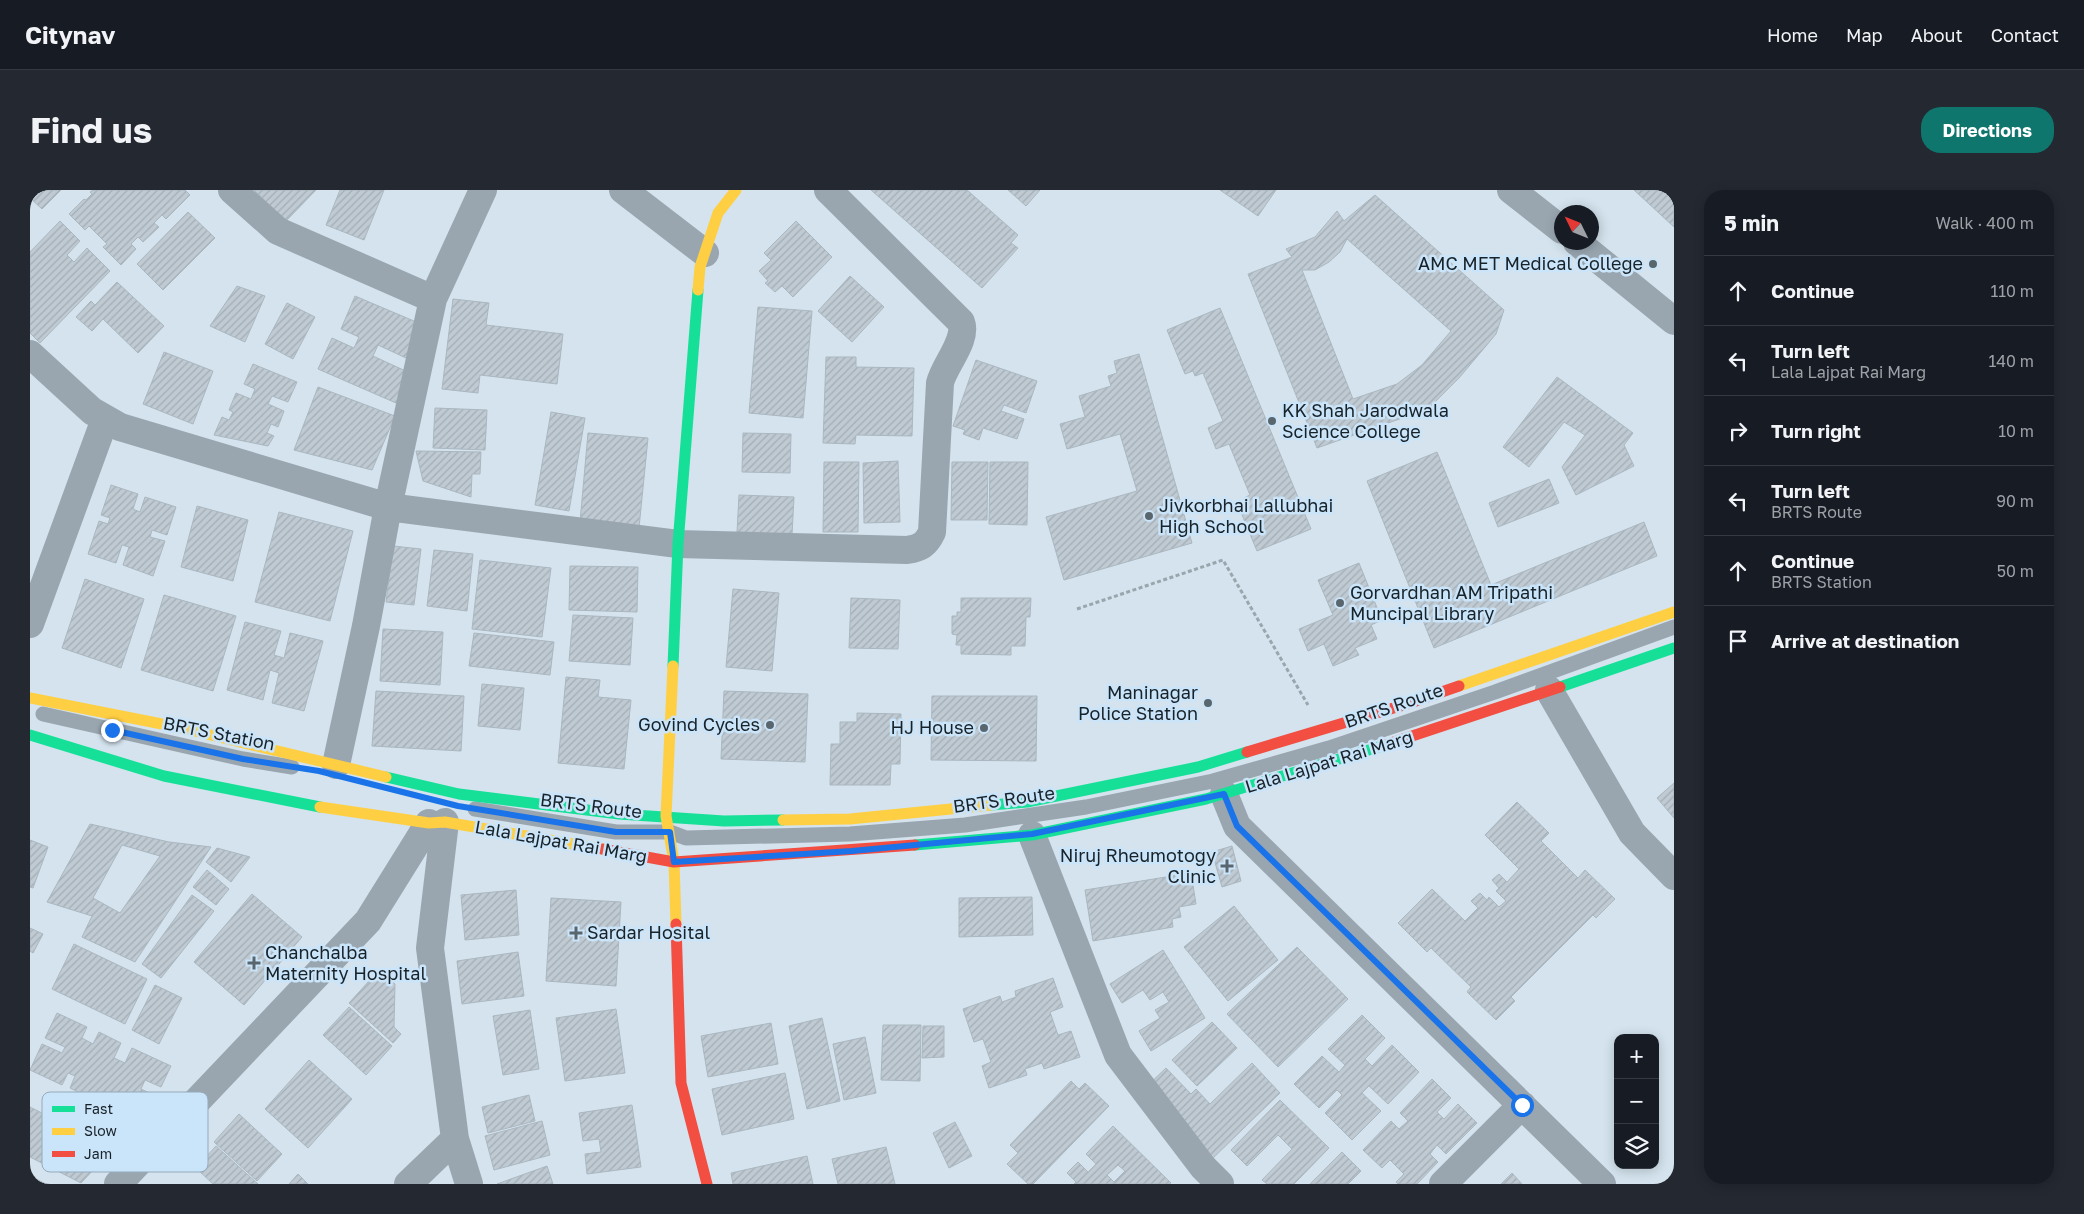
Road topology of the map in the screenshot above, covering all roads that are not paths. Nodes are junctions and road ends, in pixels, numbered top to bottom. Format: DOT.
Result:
graph roads {
  1 [pos="232,190"];
  2 [pos="483,190"];
  3 [pos="623,190"];
  4 [pos="736,190"];
  5 [pos="828,190"];
  6 [pos="1511,190"];
  7 [pos="1554,224"];
  8 [pos="1587,250"];
  9 [pos="705,253"];
  10 [pos="433,299"];
  11 [pos="1674,321"];
  12 [pos="30,354"];
  13 [pos="106,418"];
  14 [pos="388,507"];
  15 [pos="678,544"];
  16 [pos="1674,612"];
  17 [pos="30,624"];
  18 [pos="1674,627"];
  19 [pos="1674,648"];
  20 [pos="1549,690"];
  21 [pos="30,698"];
  22 [pos="30,711"];
  23 [pos="30,735"];
  24 [pos="327,768"];
  25 [pos="1224,794"];
  26 [pos="666,816"];
  27 [pos="437,822"];
  28 [pos="670,832"];
  29 [pos="1032,834"];
  30 [pos="674,862"];
  31 [pos="1674,876"];
  32 [pos="206,1092"];
  33 [pos="1522,1105"];
  34 [pos="455,1140"];
  35 [pos="129,1172"];
  36 [pos="118,1184"];
  37 [pos="408,1184"];
  38 [pos="469,1184"];
  39 [pos="708,1184"];
  40 [pos="1220,1184"];
  41 [pos="1443,1184"];
  42 [pos="1602,1184"];
  1 -- 10 [label="street"];
  2 -- 10 [label="street"];
  3 -- 9 [label="street"];
  4 -- 9 [label="main road"];
  5 -- 15 [label="street"];
  6 -- 7 [label="street"];
  8 -- 11 [label="street"];
  9 -- 15 [label="main road"];
  10 -- 14 [label="street"];
  12 -- 13 [label="street"];
  13 -- 14 [label="street"];
  13 -- 17 [label="street"];
  14 -- 15 [label="street"];
  14 -- 24 [label="street"];
  15 -- 26 [label="main road"];
  16 -- 26 [label="main road, Lala Lajpat Rai Marg"];
  18 -- 28 [label="lane, BRTS Route"];
  19 -- 20 [label="main road, Lala Lajpat Rai Marg"];
  20 -- 25 [label="main road, Lala Lajpat Rai Marg"];
  20 -- 31 [label="street"];
  21 -- 24 [label="main road, Lala Lajpat Rai Marg"];
  22 -- 24 [label="lane, BRTS Station"];
  23 -- 27 [label="main road, Lala Lajpat Rai Marg"];
  24 -- 26 [label="main road, Lala Lajpat Rai Marg"];
  24 -- 28 [label="lane, BRTS Route"];
  25 -- 29 [label="main road, Lala Lajpat Rai Marg"];
  25 -- 33 [label="street"];
  26 -- 28 [label="main road"];
  27 -- 30 [label="main road, Lala Lajpat Rai Marg"];
  27 -- 32 [label="street"];
  27 -- 34 [label="street"];
  28 -- 30 [label="main road"];
  29 -- 30 [label="main road, Lala Lajpat Rai Marg"];
  29 -- 40 [label="street"];
  30 -- 39 [label="main road"];
  33 -- 41 [label="street"];
  33 -- 42 [label="street"];
  34 -- 37 [label="street"];
  34 -- 38 [label="street"];
  35 -- 36 [label="street"];
}
